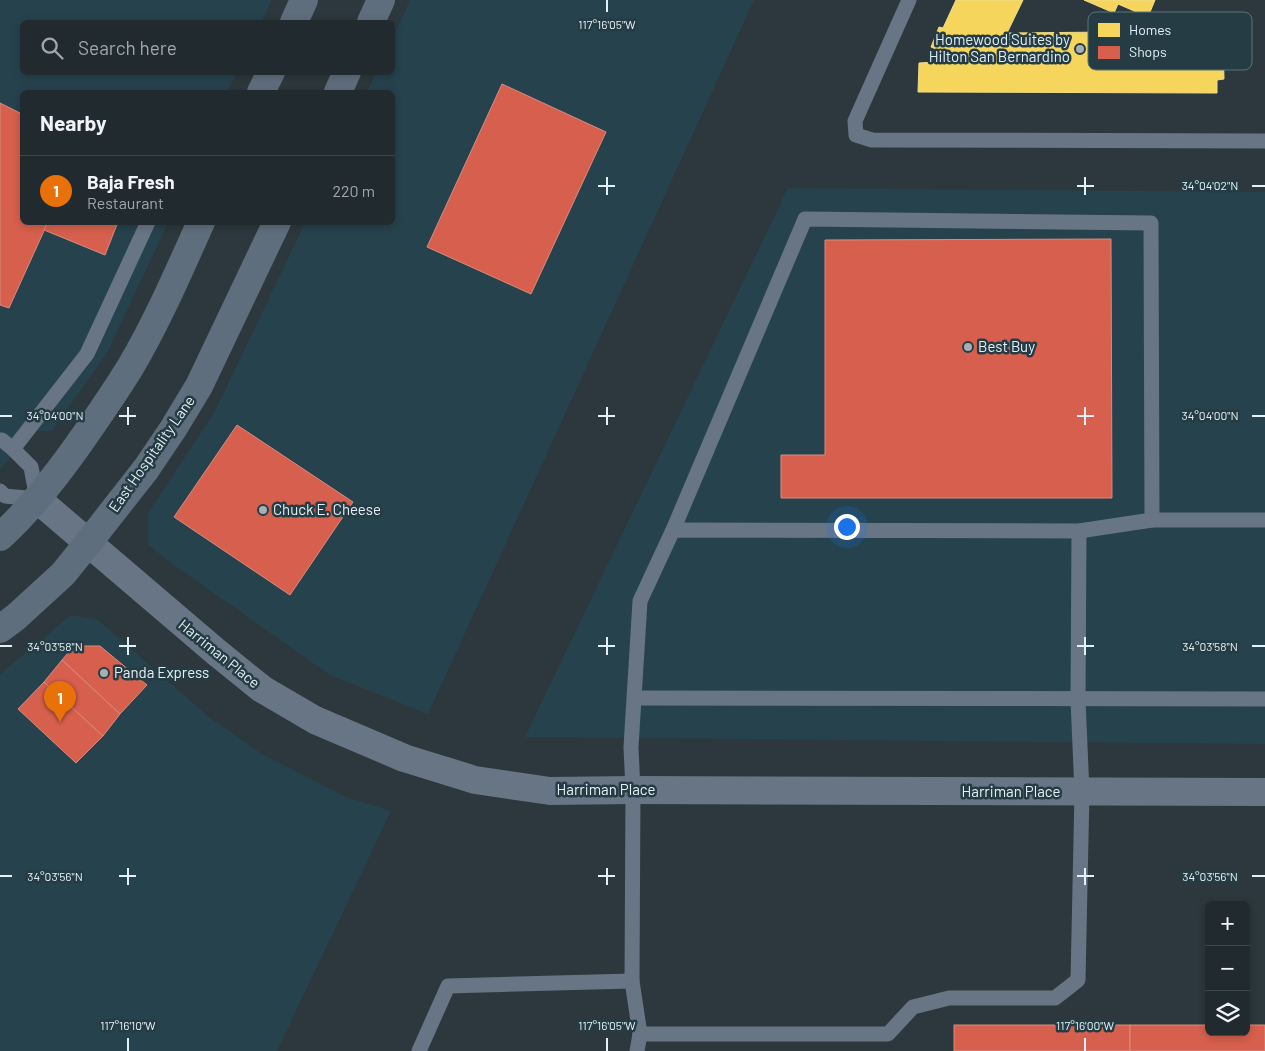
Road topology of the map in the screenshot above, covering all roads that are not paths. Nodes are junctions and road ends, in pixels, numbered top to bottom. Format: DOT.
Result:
graph roads {
  1 [pos="304,0"];
  2 [pos="382,0"];
  3 [pos="909,0"];
  4 [pos="295,20"];
  5 [pos="372,20"];
  6 [pos="269,75"];
  7 [pos="346,75"];
  8 [pos="262,90"];
  9 [pos="339,90"];
  10 [pos="1265,142"];
  11 [pos="147,225"];
  12 [pos="200,225"];
  13 [pos="276,225"];
  14 [pos="0,440"];
  15 [pos="13,449"];
  16 [pos="0,491"];
  17 [pos="38,499"];
  18 [pos="1152,520"];
  19 [pos="1265,520"];
  20 [pos="673,530"];
  21 [pos="1079,531"];
  22 [pos="0,537"];
  23 [pos="88,543"];
  24 [pos="0,629"];
  25 [pos="635,698"];
  26 [pos="1265,699"];
  27 [pos="1078,700"];
  28 [pos="633,790"];
  29 [pos="1082,792"];
  30 [pos="1265,792"];
  31 [pos="632,981"];
  32 [pos="640,1034"];
  33 [pos="419,1051"];
  34 [pos="638,1051"];
  1 -- 4 [label="main road"];
  2 -- 5 [label="main road"];
  3 -- 10 [label="lane"];
  6 -- 8 [label="main road"];
  7 -- 9 [label="main road"];
  11 -- 15 [label="lane"];
  12 -- 17 [label="main road"];
  13 -- 23 [label="main road, East Hospitality Lane"];
  14 -- 15 [label="lane"];
  15 -- 17 [label="lane"];
  16 -- 17 [label="lane"];
  17 -- 22 [label="main road"];
  17 -- 23 [label="street, Harriman Place"];
  18 -- 19 [label="lane"];
  18 -- 20 [label="lane"];
  18 -- 21 [label="lane"];
  20 -- 21 [label="lane"];
  20 -- 25 [label="lane"];
  21 -- 27 [label="lane"];
  23 -- 24 [label="main road, East Hospitality Lane"];
  23 -- 28 [label="street, Harriman Place"];
  25 -- 27 [label="lane"];
  25 -- 28 [label="lane"];
  26 -- 27 [label="lane"];
  27 -- 29 [label="lane"];
  28 -- 29 [label="street, Harriman Place"];
  28 -- 31 [label="lane"];
  29 -- 30 [label="street, Harriman Place"];
  29 -- 32 [label="lane"];
  31 -- 32 [label="lane"];
  31 -- 33 [label="lane"];
  32 -- 34 [label="lane"];
}
